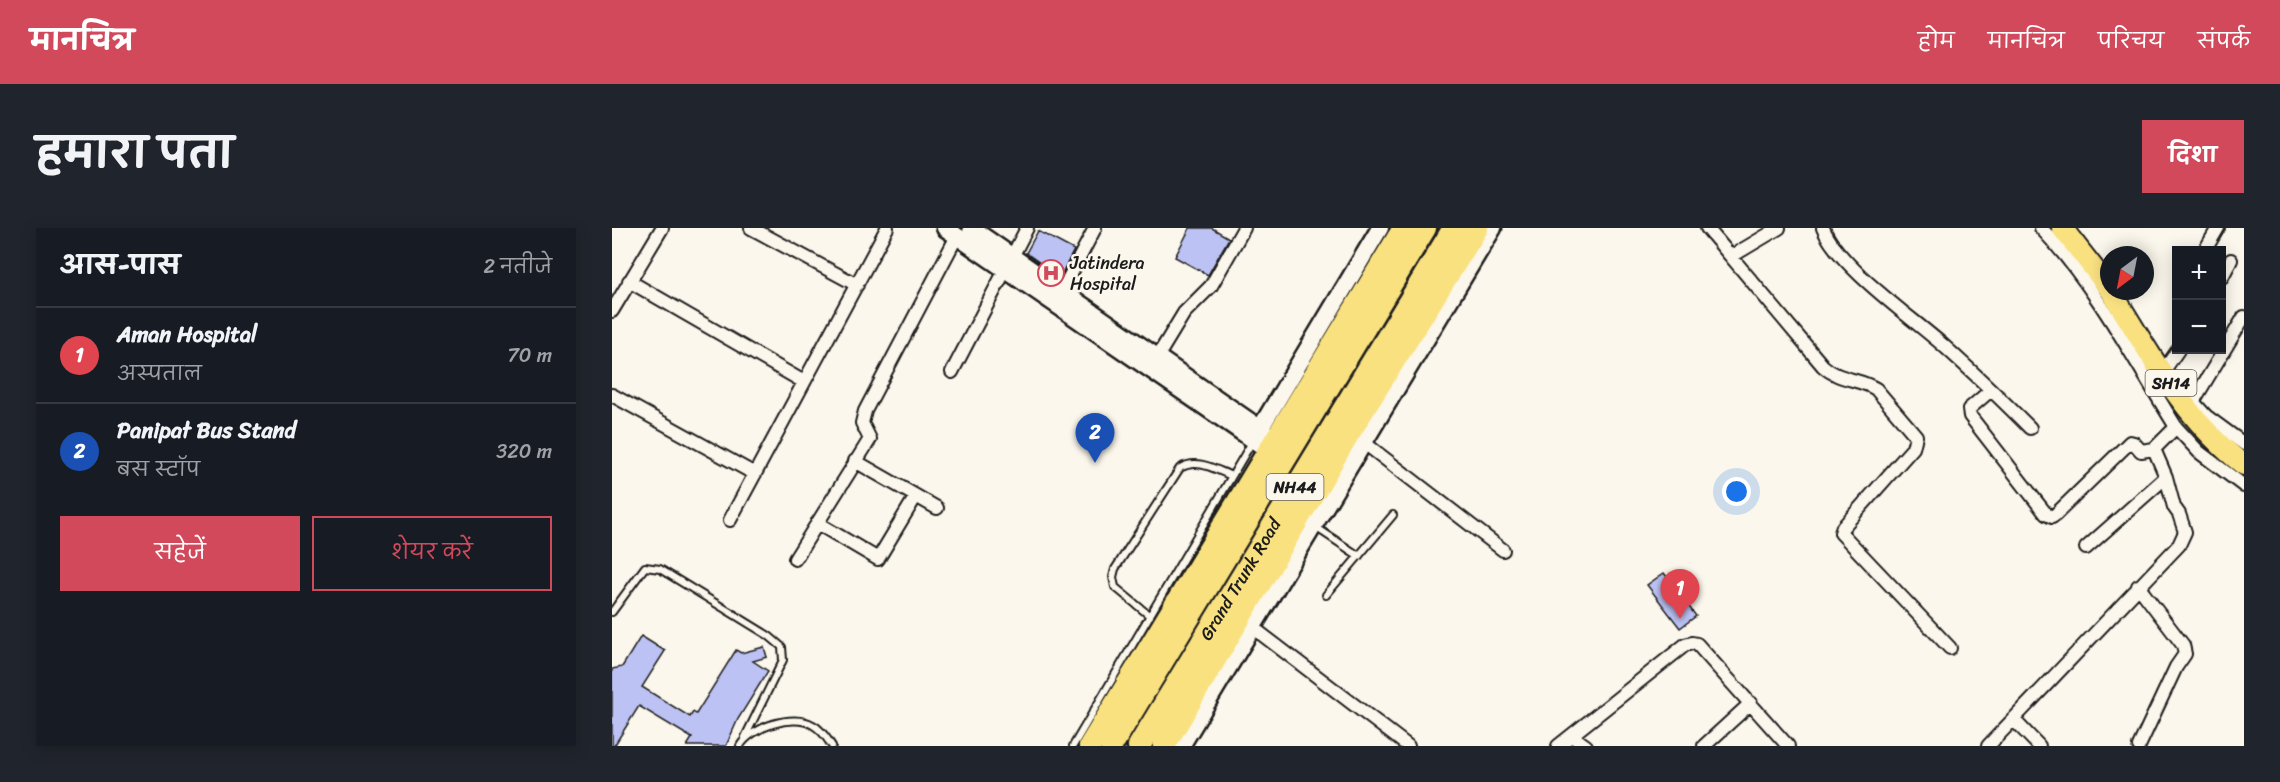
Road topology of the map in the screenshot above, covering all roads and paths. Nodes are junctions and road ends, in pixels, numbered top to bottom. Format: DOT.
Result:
graph roads {
  1 [pos="662,228"];
  2 [pos="751,228"];
  3 [pos="887,228"];
  4 [pos="1027,228"];
  5 [pos="1095,228"];
  6 [pos="1244,228"];
  7 [pos="1380,228"];
  8 [pos="1404,228"];
  9 [pos="1425,228"];
  10 [pos="1454,228"];
  11 [pos="1478,228"];
  12 [pos="1493,228"];
  13 [pos="1707,228"];
  14 [pos="1779,228"];
  15 [pos="1823,228"];
  16 [pos="2041,228"];
  17 [pos="2062,228"];
  18 [pos="2072,228"];
  19 [pos="2218,228"];
  20 [pos="958,231"];
  21 [pos="2207,246"];
  22 [pos="1732,256"];
  23 [pos="2232,260"];
  24 [pos="1008,262"];
  25 [pos="2100,264"];
  26 [pos="2226,270"];
  27 [pos="2100,276"];
  28 [pos="629,281"];
  29 [pos="857,285"];
  30 [pos="1062,291"];
  31 [pos="2117,300"];
  32 [pos="2125,300"];
  33 [pos="612,310"];
  34 [pos="2244,317"];
  35 [pos="2175,354"];
  36 [pos="1153,363"];
  37 [pos="2167,366"];
  38 [pos="952,372"];
  39 [pos="804,382"];
  40 [pos="1991,390"];
  41 [pos="612,395"];
  42 [pos="2193,402"];
  43 [pos="2176,427"];
  44 [pos="2030,428"];
  45 [pos="1357,438"];
  46 [pos="2242,439"];
  47 [pos="1264,440"];
  48 [pos="2154,449"];
  49 [pos="855,460"];
  50 [pos="2244,465"];
  51 [pos="755,474"];
  52 [pos="1232,476"];
  53 [pos="2166,477"];
  54 [pos="2244,486"];
  55 [pos="916,496"];
  56 [pos="937,508"];
  57 [pos="1392,515"];
  58 [pos="730,520"];
  59 [pos="817,523"];
  60 [pos="1314,526"];
  61 [pos="2086,548"];
  62 [pos="1503,550"];
  63 [pos="1359,555"];
  64 [pos="795,559"];
  65 [pos="2138,586"];
  66 [pos="1326,595"];
  67 [pos="612,612"];
  68 [pos="1150,616"];
  69 [pos="1246,623"];
  70 [pos="1950,648"];
  71 [pos="1751,703"];
  72 [pos="2014,720"];
  73 [pos="1572,736"];
  74 [pos="745,737"];
  75 [pos="740,746"];
  76 [pos="832,746"];
  77 [pos="1073,746"];
  78 [pos="1090,746"];
  79 [pos="1111,746"];
  80 [pos="1139,746"];
  81 [pos="1164,746"];
  82 [pos="1181,746"];
  83 [pos="1408,746"];
  84 [pos="1558,746"];
  85 [pos="1586,746"];
  86 [pos="1704,746"];
  87 [pos="1788,746"];
  88 [pos="1988,746"];
  89 [pos="2039,746"];
  90 [pos="2139,746"];
  1 -- 28 [label="street"];
  2 -- 29 [label="street"];
  3 -- 29 [label="street"];
  4 -- 24 [label="street"];
  5 -- 30 [label="street"];
  6 -- 36 [label="street"];
  7 -- 47 [label="street"];
  8 -- 47 [label="highway"];
  9 -- 79 [label="highway, Grand Trunk Road / NH44"];
  10 -- 80 [label="highway, Grand Trunk Road / NH44"];
  11 -- 45 [label="highway"];
  12 -- 45 [label="street"];
  13 -- 22 [label="street"];
  14 -- 22 [label="street"];
  15 -- 40 [label="street"];
  16 -- 43 [label="street"];
  17 -- 27 [label="main road, SH14"];
  18 -- 25 [label="street"];
  19 -- 21 [label="street"];
  20 -- 24 [label="street"];
  20 -- 49 [label="street"];
  22 -- 70 [label="street"];
  23 -- 26 [label="street"];
  24 -- 30 [label="street"];
  24 -- 36 [label="street"];
  24 -- 38 [label="street"];
  28 -- 33 [label="street"];
  28 -- 39 [label="street"];
  29 -- 39 [label="street"];
  30 -- 36 [label="street"];
  31 -- 50 [label="main road, SH14"];
  32 -- 37 [label="street"];
  34 -- 42 [label="street"];
  35 -- 37 [label="street"];
  36 -- 47 [label="street"];
  37 -- 42 [label="street"];
  39 -- 51 [label="street"];
  40 -- 44 [label="street"];
  40 -- 48 [label="street"];
  41 -- 51 [label="street"];
  42 -- 46 [label="street"];
  43 -- 48 [label="street"];
  43 -- 54 [label="street"];
  45 -- 60 [label="street"];
  45 -- 62 [label="street"];
  45 -- 69 [label="highway"];
  47 -- 52 [label="lane"];
  47 -- 78 [label="highway"];
  48 -- 53 [label="street"];
  49 -- 55 [label="street"];
  49 -- 59 [label="street"];
  51 -- 58 [label="street"];
  52 -- 68 [label="lane"];
  52 -- 68 [label="lane"];
  53 -- 61 [label="street"];
  53 -- 65 [label="street"];
  55 -- 56 [label="street"];
  55 -- 59 [label="street"];
  57 -- 63 [label="lane"];
  59 -- 64 [label="street"];
  60 -- 63 [label="lane"];
  60 -- 69 [label="street"];
  63 -- 66 [label="lane"];
  65 -- 72 [label="street"];
  65 -- 90 [label="street"];
  67 -- 74 [label="lane"];
  68 -- 77 [label="lane"];
  69 -- 81 [label="highway"];
  69 -- 82 [label="street"];
  69 -- 83 [label="street"];
  71 -- 73 [label="street"];
  71 -- 86 [label="street"];
  71 -- 87 [label="street"];
  72 -- 88 [label="street"];
  72 -- 89 [label="street"];
  73 -- 84 [label="street"];
  73 -- 85 [label="street"];
  74 -- 75 [label="lane"];
  74 -- 76 [label="lane"];
}
